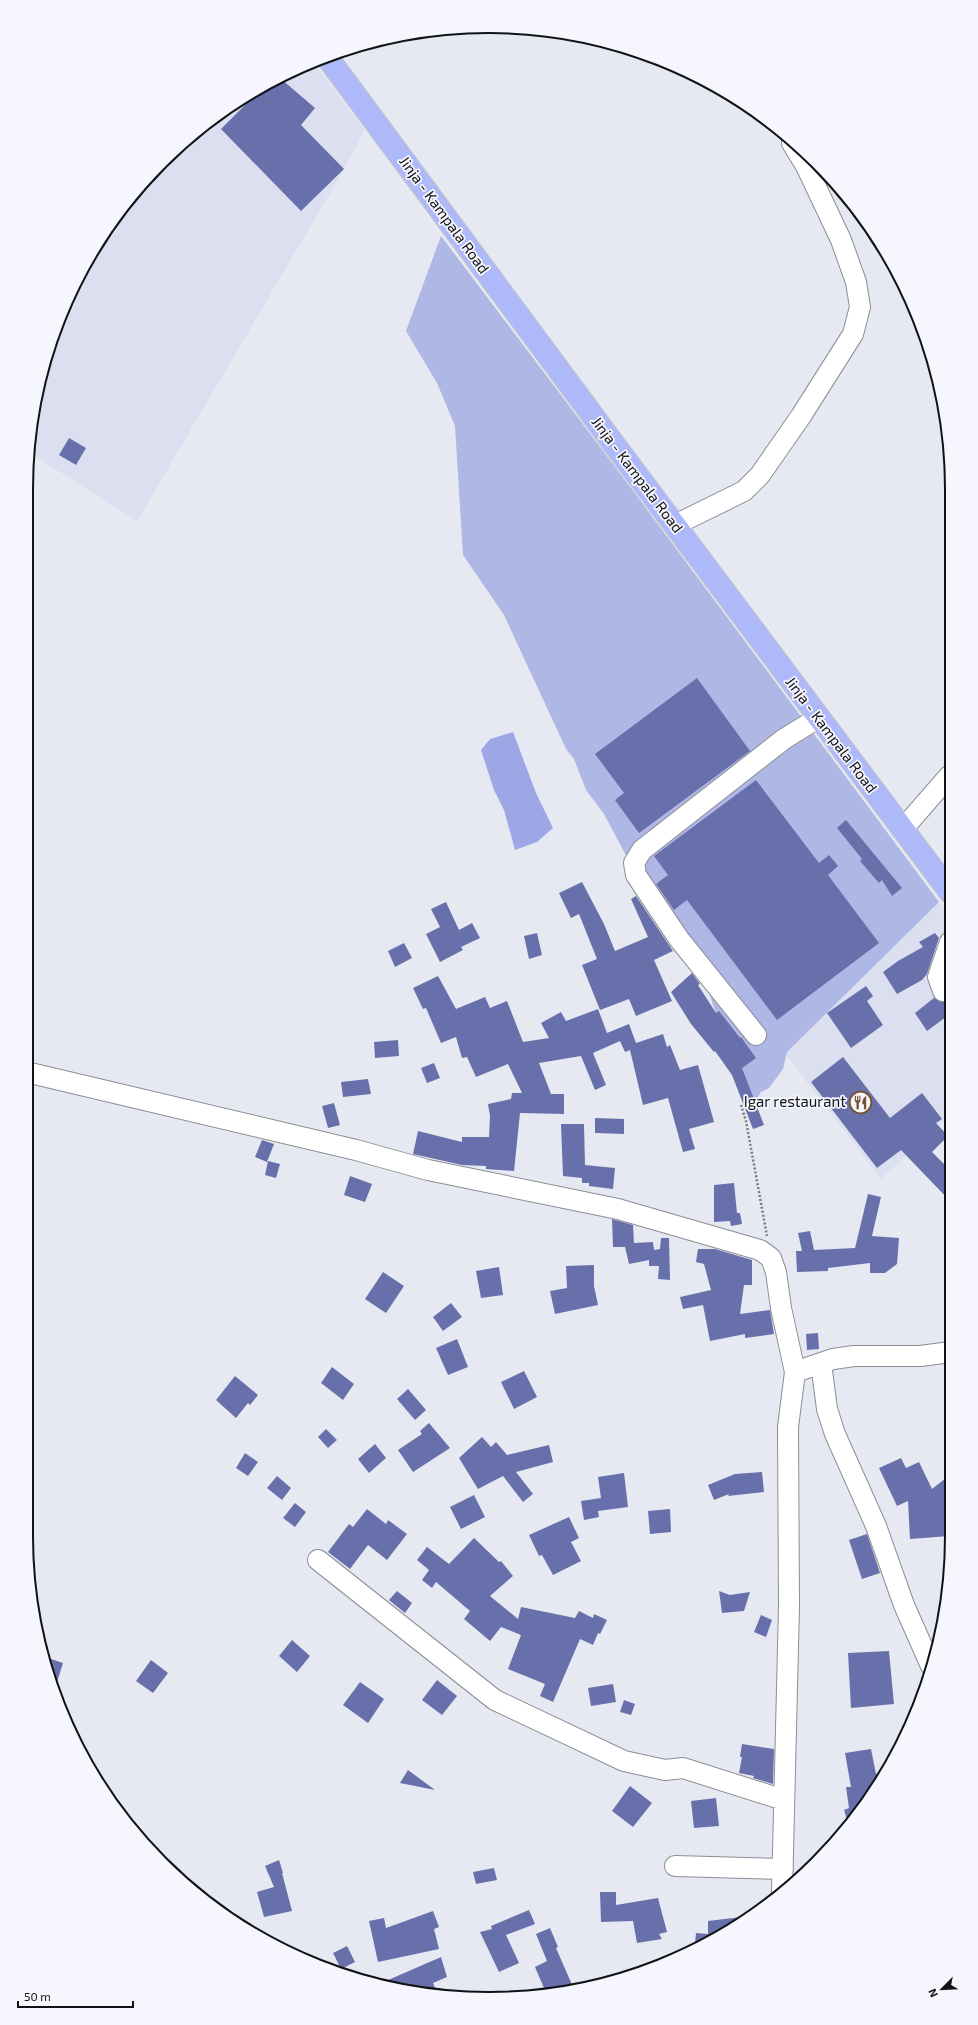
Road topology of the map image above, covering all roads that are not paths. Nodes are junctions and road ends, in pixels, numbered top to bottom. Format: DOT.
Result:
graph roads {
  1 [pos="330,62"];
  2 [pos="800,156"];
  3 [pos="675,525"];
  4 [pos="818,718"];
  5 [pos="945,781"];
  6 [pos="902,830"];
  7 [pos="945,886"];
  8 [pos="945,957"];
  9 [pos="943,991"];
  10 [pos="756,1036"];
  11 [pos="33,1074"];
  12 [pos="945,1353"];
  13 [pos="821,1363"];
  14 [pos="795,1372"];
  15 [pos="318,1560"];
  16 [pos="928,1659"];
  17 [pos="784,1800"];
  18 [pos="675,1866"];
  19 [pos="782,1869"];
  20 [pos="782,1886"];
  1 -- 3 [label="highway, Jinja - Kampala Road"];
  2 -- 3 [label="street"];
  3 -- 4 [label="highway, Jinja - Kampala Road"];
  4 -- 6 [label="highway, Jinja - Kampala Road"];
  4 -- 10 [label="street"];
  5 -- 6 [label="street"];
  6 -- 7 [label="highway, Jinja - Kampala Road"];
  8 -- 9 [label="street"];
  11 -- 14 [label="street"];
  12 -- 13 [label="street"];
  13 -- 14 [label="street"];
  13 -- 16 [label="street"];
  14 -- 17 [label="street"];
  15 -- 17 [label="street"];
  17 -- 19 [label="street"];
  18 -- 19 [label="street"];
  19 -- 20 [label="street"];
}
